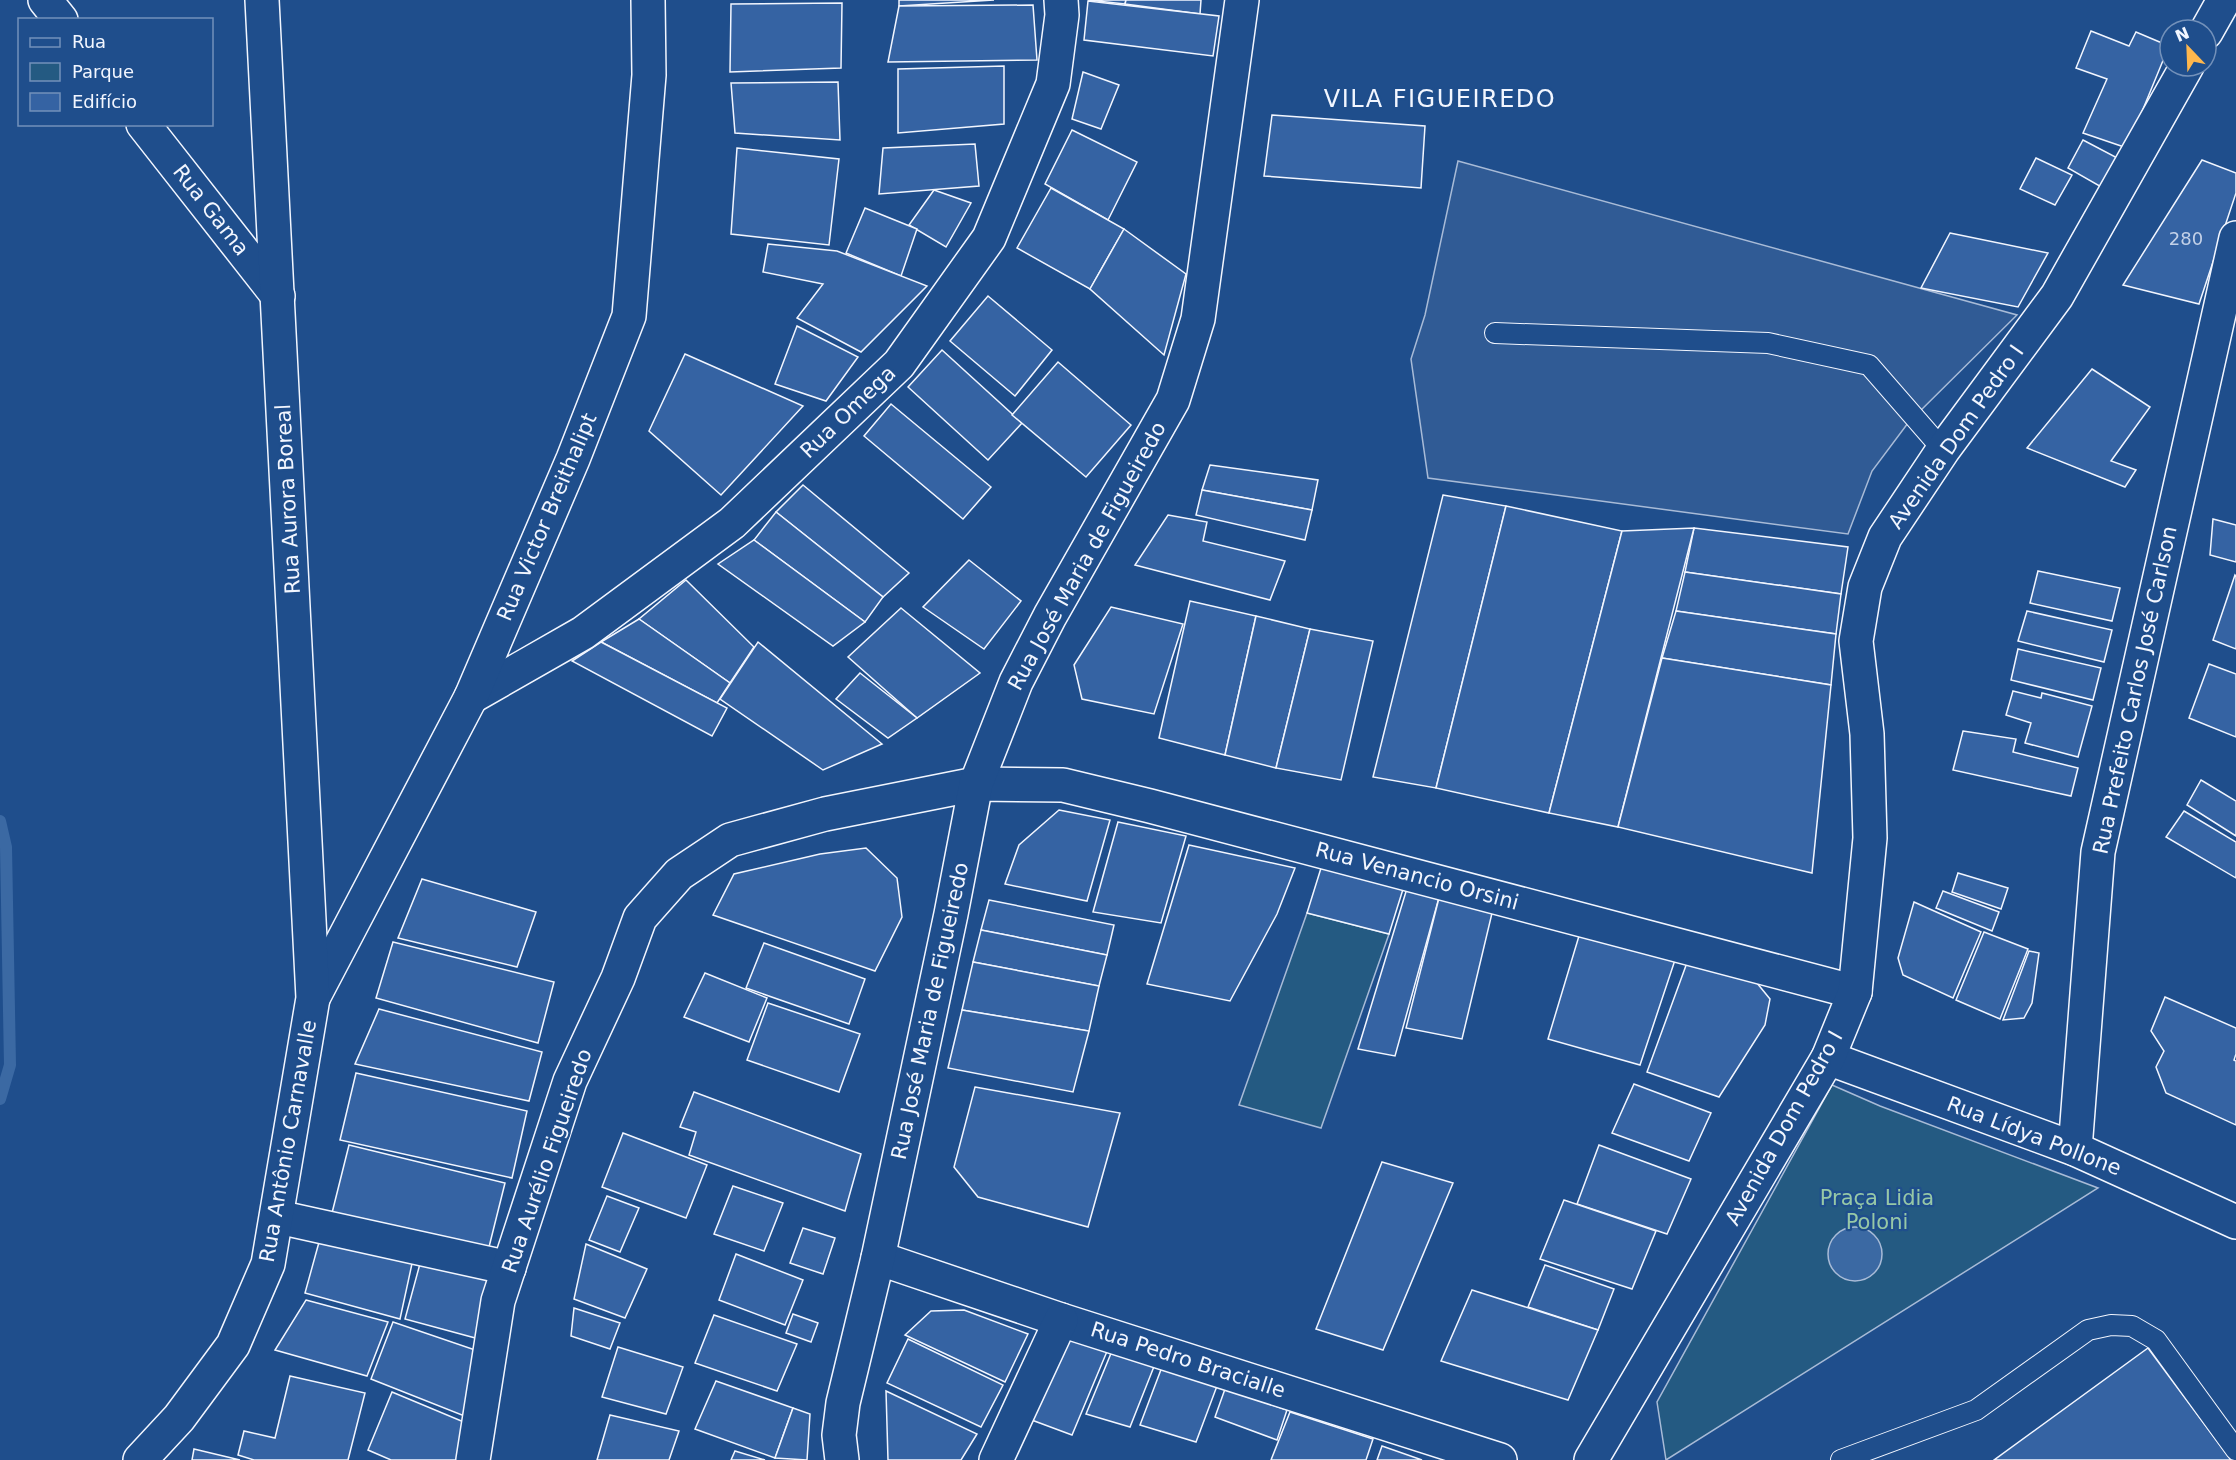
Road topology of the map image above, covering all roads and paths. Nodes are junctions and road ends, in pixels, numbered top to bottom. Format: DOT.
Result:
graph roads {
  1 [pos="45,0"];
  2 [pos="262,0"];
  3 [pos="648,0"];
  4 [pos="1061,0"];
  5 [pos="1242,0"];
  6 [pos="2224,0"];
  7 [pos="59,18"];
  8 [pos="2214,18"];
  9 [pos="2180,78"];
  10 [pos="145,126"];
  11 [pos="2236,238"];
  12 [pos="278,296"];
  13 [pos="1496,333"];
  14 [pos="1942,450"];
  15 [pos="471,697"];
  16 [pos="976,784"];
  17 [pos="1855,992"];
  18 [pos="313,998"];
  19 [pos="1828,1058"];
  20 [pos="2075,1149"];
  21 [pos="278,1217"];
  22 [pos="2236,1222"];
  23 [pos="878,1258"];
  24 [pos="509,1268"];
  25 [pos="1061,1320"];
  26 [pos="2236,1450"];
  27 [pos="140,1460"];
  28 [pos="473,1460"];
  29 [pos="842,1460"];
  30 [pos="996,1460"];
  31 [pos="1500,1460"];
  32 [pos="1592,1460"];
  33 [pos="1841,1460"];
  1 -- 7 [label="street"];
  2 -- 12 [label="street, Rua Aurora Boreal"];
  3 -- 15 [label="street, Rua Victor Breithalipt"];
  4 -- 15 [label="street, Rua Omega"];
  5 -- 16 [label="street, Rua José Maria de Figueiredo"];
  6 -- 8 [label="street"];
  9 -- 14 [label="street, Avenida Dom Pedro I"];
  10 -- 12 [label="street, Rua Gama"];
  11 -- 20 [label="street, Rua Prefeito Carlos José Carlson"];
  12 -- 18 [label="street, Rua Aurora Boreal"];
  13 -- 14 [label="lane"];
  14 -- 17 [label="street, Avenida Dom Pedro I"];
  15 -- 18 [label="street, Rua Victor Breithalipt"];
  16 -- 17 [label="street, Rua Venancio Orsini"];
  16 -- 23 [label="street, Rua José Maria de Figueiredo"];
  16 -- 24 [label="street, Rua Aurélio Figueiredo"];
  17 -- 19 [label="street, Avenida Dom Pedro I"];
  18 -- 21 [label="street, Rua Antônio Carnavalle"];
  19 -- 20 [label="street, Rua Lídya Pollone"];
  19 -- 32 [label="street, Avenida Dom Pedro I"];
  20 -- 22 [label="street, Rua Lídya Pollone"];
  21 -- 24 [label="street"];
  21 -- 27 [label="street, Rua Antônio Carnavalle"];
  23 -- 25 [label="street, Rua Pedro Bracialle"];
  23 -- 29 [label="street, Rua José Maria de Figueiredo"];
  24 -- 28 [label="street, Rua Aurélio Figueiredo"];
  25 -- 30 [label="street"];
  25 -- 31 [label="street, Rua Pedro Bracialle"];
  26 -- 33 [label="lane"];
}
